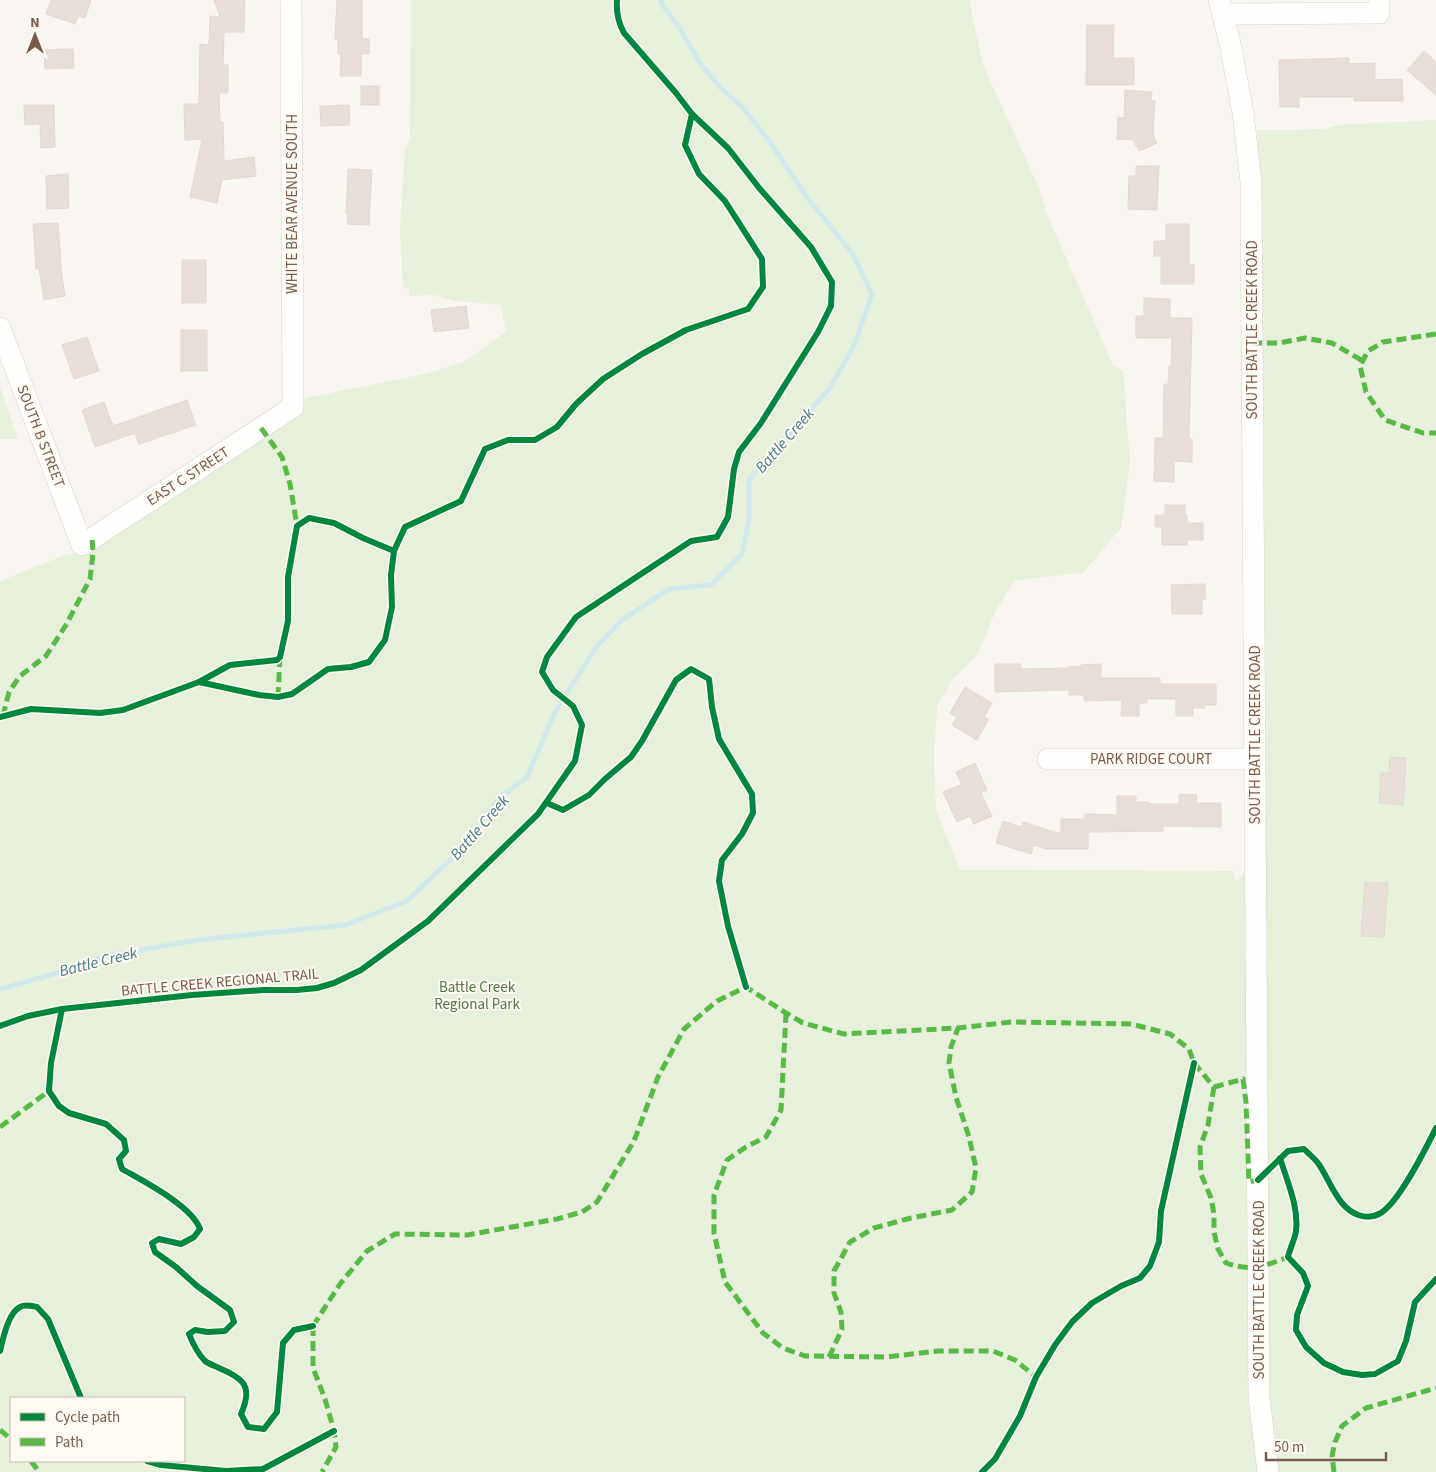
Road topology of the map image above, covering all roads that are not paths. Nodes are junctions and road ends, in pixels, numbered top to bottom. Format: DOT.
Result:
graph roads {
  1 [pos="291,0"];
  2 [pos="1379,6"];
  3 [pos="1221,7"];
  4 [pos="0,328"];
  5 [pos="293,407"];
  6 [pos="82,545"];
  7 [pos="1048,759"];
  8 [pos="1255,759"];
  9 [pos="1268,1472"];
  1 -- 5 [label="street, WHITE BEAR AVENUE SOUTH"];
  2 -- 3 [label="street"];
  3 -- 8 [label="street, SOUTH BATTLE CREEK ROAD"];
  4 -- 6 [label="street, SOUTH B STREET"];
  5 -- 6 [label="street, EAST C STREET"];
  7 -- 8 [label="street, PARK RIDGE COURT"];
  8 -- 9 [label="street, SOUTH BATTLE CREEK ROAD"];
}
